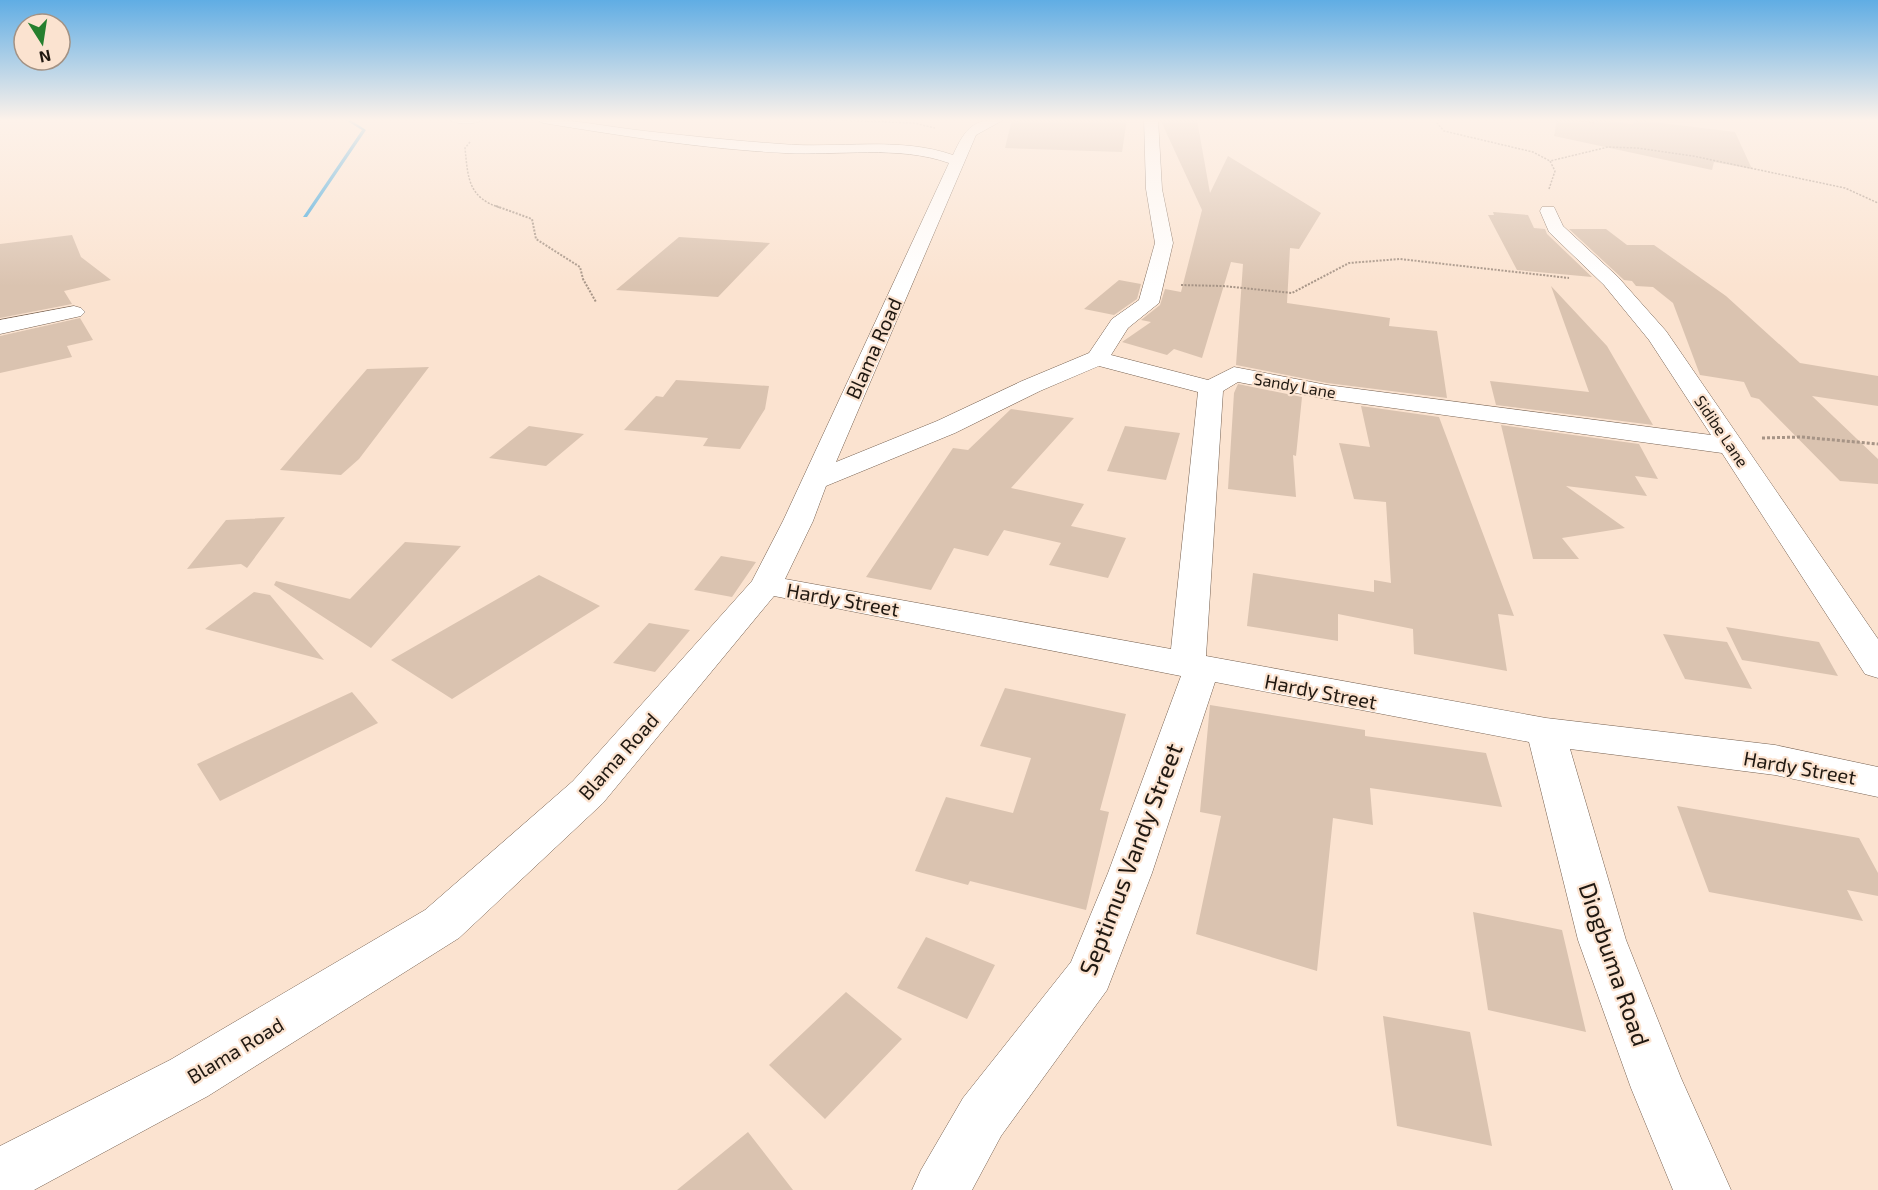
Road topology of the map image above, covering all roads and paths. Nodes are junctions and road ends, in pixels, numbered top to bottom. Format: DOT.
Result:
graph roads {
  1 [pos="468,175"];
  2 [pos="951,175"];
  3 [pos="1153,175"];
  4 [pos="1556,175"];
  5 [pos="1781,175"];
  6 [pos="1878,203"];
  7 [pos="1548,211"];
  8 [pos="1611,281"];
  9 [pos="1153,284"];
  10 [pos="596,302"];
  11 [pos="74,312"];
  12 [pos="0,327"];
  13 [pos="1097,358"];
  14 [pos="1211,388"];
  15 [pos="1878,444"];
  16 [pos="1733,446"];
  17 [pos="814,481"];
  18 [pos="765,585"];
  19 [pos="1878,666"];
  20 [pos="1195,667"];
  21 [pos="1546,732"];
  22 [pos="1878,782"];
  23 [pos="0,1178"];
  24 [pos="941,1190"];
  25 [pos="1702,1190"];
  1 -- 10 [label="path"];
  2 -- 17 [label="street, Blama Road"];
  3 -- 9 [label="street"];
  4 -- 7 [label="path"];
  5 -- 6 [label="path"];
  7 -- 8 [label="street, Sidibe Lane"];
  8 -- 9 [label="path"];
  8 -- 16 [label="street, Sidibe Lane"];
  9 -- 13 [label="street"];
  11 -- 12 [label="street"];
  13 -- 14 [label="street"];
  13 -- 17 [label="street"];
  14 -- 16 [label="street, Sandy Lane"];
  14 -- 20 [label="street, Septimus Vandy Street"];
  15 -- 16 [label="path"];
  16 -- 19 [label="street, Sidibe Lane"];
  17 -- 18 [label="street, Blama Road"];
  18 -- 20 [label="street, Hardy Street"];
  18 -- 23 [label="street, Blama Road"];
  20 -- 21 [label="street, Hardy Street"];
  20 -- 24 [label="street, Septimus Vandy Street"];
  21 -- 22 [label="street, Hardy Street"];
  21 -- 25 [label="street, Diogbuma Road"];
}
